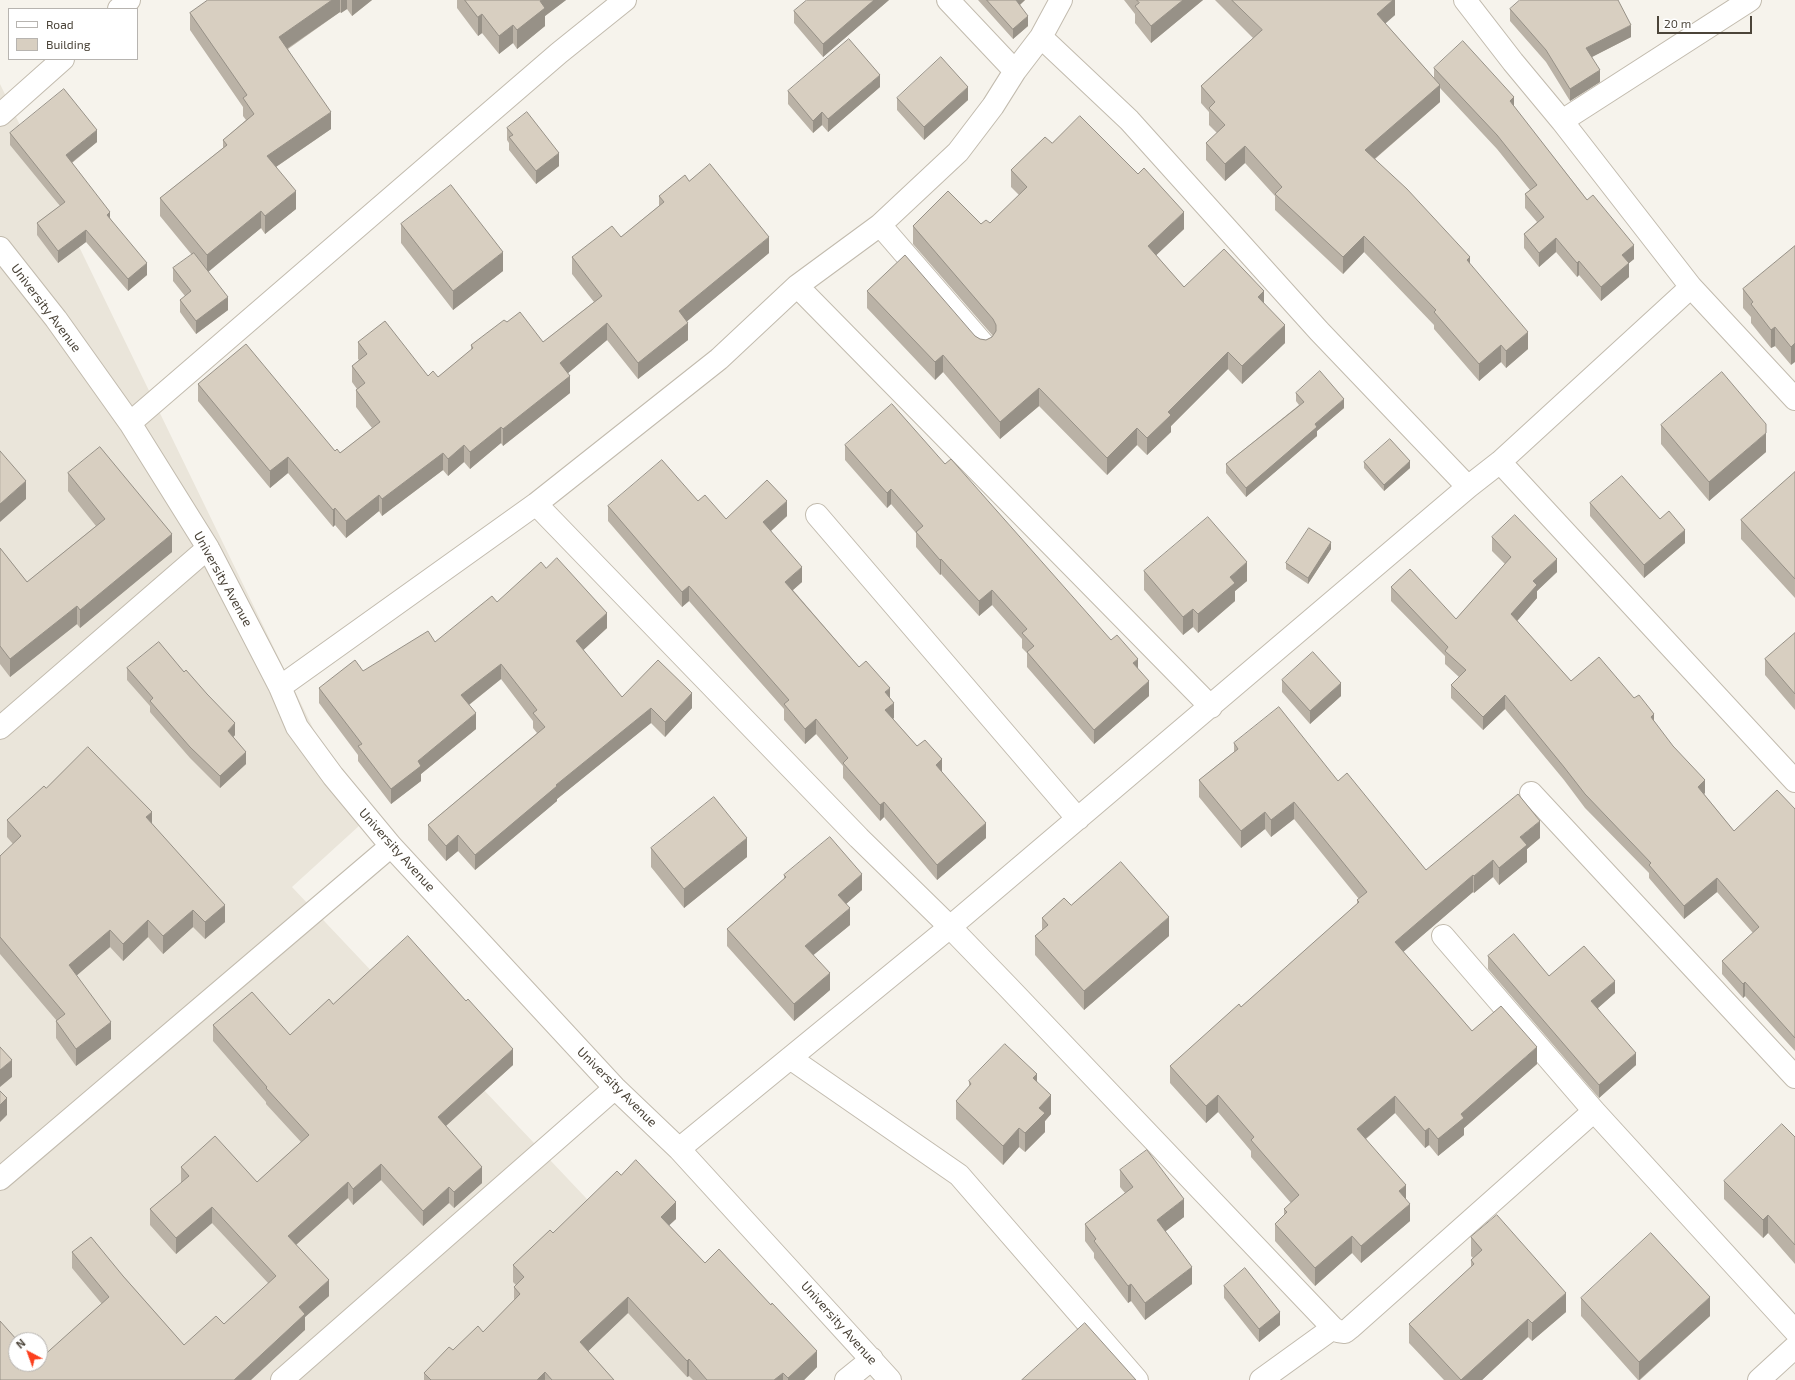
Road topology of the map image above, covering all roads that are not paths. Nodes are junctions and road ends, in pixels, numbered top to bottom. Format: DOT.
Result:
graph roads {
  1 [pos="129,0"];
  2 [pos="625,0"];
  3 [pos="948,0"];
  4 [pos="1061,0"];
  5 [pos="1465,0"];
  6 [pos="1750,0"];
  7 [pos="120,8"];
  8 [pos="1041,37"];
  9 [pos="61,60"];
  10 [pos="1015,71"];
  11 [pos="0,115"];
  12 [pos="1562,121"];
  13 [pos="880,225"];
  14 [pos="0,248"];
  15 [pos="797,286"];
  16 [pos="1691,287"];
  17 [pos="984,345"];
  18 [pos="1795,399"];
  19 [pos="130,423"];
  20 [pos="1500,462"];
  21 [pos="1468,487"];
  22 [pos="536,504"];
  23 [pos="817,515"];
  24 [pos="208,548"];
  25 [pos="280,687"];
  26 [pos="1211,707"];
  27 [pos="0,728"];
  28 [pos="1795,781"];
  29 [pos="1531,793"];
  30 [pos="1078,819"];
  31 [pos="391,846"];
  32 [pos="950,927"];
  33 [pos="1443,936"];
  34 [pos="790,1058"];
  35 [pos="1795,1077"];
  36 [pos="615,1088"];
  37 [pos="1594,1111"];
  38 [pos="679,1148"];
  39 [pos="0,1179"];
  40 [pos="1333,1328"];
  41 [pos="1795,1331"];
  42 [pos="1795,1347"];
  43 [pos="872,1359"];
  44 [pos="282,1380"];
  45 [pos="846,1380"];
  46 [pos="890,1380"];
  47 [pos="1137,1380"];
  48 [pos="1261,1380"];
  49 [pos="1759,1380"];
  1 -- 7 [label="street"];
  2 -- 19 [label="street"];
  3 -- 10 [label="street"];
  4 -- 8 [label="street"];
  5 -- 12 [label="street"];
  6 -- 12 [label="street"];
  8 -- 10 [label="street"];
  8 -- 21 [label="street"];
  9 -- 11 [label="street"];
  10 -- 13 [label="street"];
  12 -- 16 [label="street"];
  13 -- 15 [label="street"];
  13 -- 17 [label="street"];
  14 -- 19 [label="street, University Avenue"];
  15 -- 22 [label="street"];
  15 -- 26 [label="street"];
  16 -- 18 [label="street"];
  16 -- 20 [label="street"];
  19 -- 24 [label="street, University Avenue"];
  20 -- 21 [label="street"];
  20 -- 28 [label="street"];
  21 -- 26 [label="street"];
  22 -- 25 [label="street"];
  22 -- 32 [label="street"];
  23 -- 30 [label="street"];
  24 -- 25 [label="street, University Avenue"];
  24 -- 27 [label="street"];
  25 -- 31 [label="street, University Avenue"];
  26 -- 30 [label="street"];
  29 -- 35 [label="street"];
  30 -- 32 [label="street"];
  31 -- 36 [label="street, University Avenue"];
  31 -- 39 [label="street"];
  32 -- 34 [label="street"];
  32 -- 40 [label="street"];
  33 -- 37 [label="street"];
  34 -- 38 [label="street"];
  34 -- 47 [label="street"];
  36 -- 38 [label="street, University Avenue"];
  36 -- 44 [label="street"];
  37 -- 40 [label="street"];
  37 -- 41 [label="street"];
  38 -- 43 [label="street, University Avenue"];
  40 -- 48 [label="street"];
  42 -- 49 [label="street"];
  43 -- 45 [label="street"];
  43 -- 46 [label="street, University Avenue"];
}
